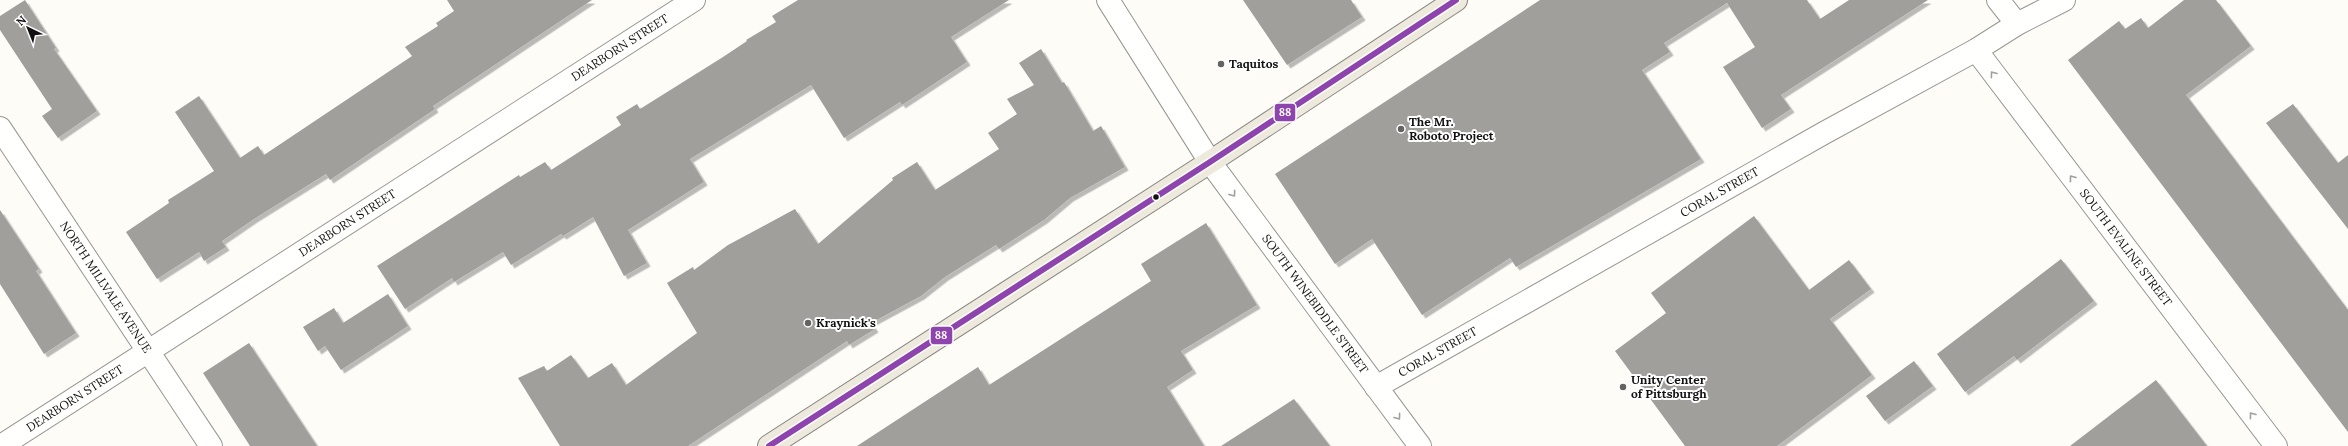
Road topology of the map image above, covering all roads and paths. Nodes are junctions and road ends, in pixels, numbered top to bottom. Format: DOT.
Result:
graph roads {
  1 [pos="694,0"];
  2 [pos="1108,0"];
  3 [pos="1456,0"];
  4 [pos="1998,0"];
  5 [pos="2064,0"];
  6 [pos="2017,24"];
  7 [pos="1976,50"];
  8 [pos="0,128"];
  9 [pos="1210,162"];
  10 [pos="147,351"];
  11 [pos="1376,387"];
  12 [pos="1,446"];
  13 [pos="211,446"];
  14 [pos="770,446"];
  15 [pos="1420,446"];
  16 [pos="2276,446"];
  1 -- 10 [label="street, DEARBORN STREET"];
  2 -- 9 [label="street, SOUTH WINEBIDDLE STREET"];
  3 -- 9 [label="main road"];
  4 -- 6 [label="street"];
  5 -- 6 [label="street, CORAL STREET"];
  6 -- 7 [label="street, CORAL STREET"];
  7 -- 11 [label="street, CORAL STREET"];
  16 -- 7 [label="street, SOUTH EVALINE STREET, one-way"];
  8 -- 10 [label="street, NORTH MILLVALE AVENUE"];
  9 -- 11 [label="street, SOUTH WINEBIDDLE STREET, one-way"];
  9 -- 14 [label="main road"];
  10 -- 12 [label="street, DEARBORN STREET"];
  10 -- 13 [label="street, NORTH MILLVALE AVENUE"];
  11 -- 15 [label="street, SOUTH WINEBIDDLE STREET, one-way"];
}
